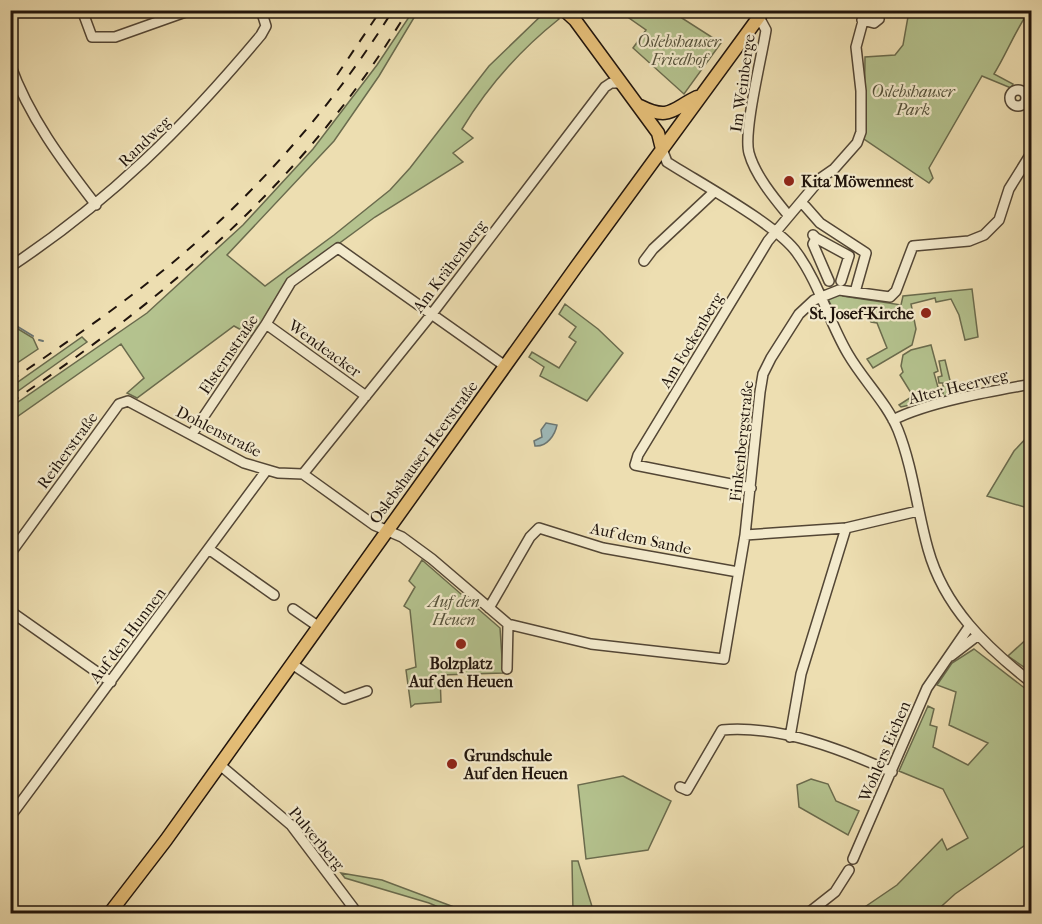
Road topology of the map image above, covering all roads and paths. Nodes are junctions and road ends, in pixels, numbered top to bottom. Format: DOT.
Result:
graph roads {
  1 [pos="82,10"];
  2 [pos="191,10"];
  3 [pos="261,10"];
  4 [pos="564,10"];
  5 [pos="874,10"];
  6 [pos="762,14"];
  7 [pos="574,15"];
  8 [pos="864,15"];
  9 [pos="10,64"];
  10 [pos="620,83"];
  11 [pos="702,97"];
  12 [pos="638,104"];
  13 [pos="662,149"];
  14 [pos="1032,152"];
  15 [pos="714,192"];
  16 [pos="96,205"];
  17 [pos="805,206"];
  18 [pos="788,215"];
  19 [pos="775,232"];
  20 [pos="644,261"];
  21 [pos="822,263"];
  22 [pos="10,267"];
  23 [pos="808,270"];
  24 [pos="841,280"];
  25 [pos="829,281"];
  26 [pos="856,287"];
  27 [pos="820,297"];
  28 [pos="431,315"];
  29 [pos="266,324"];
  30 [pos="505,366"];
  31 [pos="1032,384"];
  32 [pos="366,396"];
  33 [pos="132,403"];
  34 [pos="893,420"];
  35 [pos="192,434"];
  36 [pos="266,471"];
  37 [pos="303,474"];
  38 [pos="751,488"];
  39 [pos="918,511"];
  40 [pos="846,528"];
  41 [pos="387,531"];
  42 [pos="745,535"];
  43 [pos="210,550"];
  44 [pos="10,554"];
  45 [pos="738,572"];
  46 [pos="274,595"];
  47 [pos="489,608"];
  48 [pos="293,609"];
  49 [pos="10,611"];
  50 [pos="508,624"];
  51 [pos="319,627"];
  52 [pos="969,627"];
  53 [pos="977,636"];
  54 [pos="949,657"];
  55 [pos="292,664"];
  56 [pos="507,669"];
  57 [pos="111,682"];
  58 [pos="1032,683"];
  59 [pos="367,691"];
  60 [pos="790,737"];
  61 [pos="220,765"];
  62 [pos="892,772"];
  63 [pos="680,787"];
  64 [pos="10,817"];
  65 [pos="853,859"];
  66 [pos="849,870"];
  67 [pos="109,914"];
  68 [pos="358,914"];
  69 [pos="807,914"];
  1 -- 2 [label="street"];
  3 -- 16 [label="street, Randweg"];
  4 -- 7 [label="main road"];
  5 -- 8 [label="street"];
  6 -- 11 [label="main road, Oslebshauser Heerstraße"];
  6 -- 18 [label="street, Im Weinberge"];
  7 -- 10 [label="main road"];
  8 -- 18 [label="street, Am Fockenberg"];
  9 -- 16 [label="street"];
  10 -- 12 [label="main road"];
  10 -- 28 [label="street, Am Krähenberg"];
  11 -- 12 [label="main road"];
  11 -- 13 [label="main road, Oslebshauser Heerstraße"];
  12 -- 13 [label="main road"];
  13 -- 15 [label="street"];
  13 -- 30 [label="main road, Oslebshauser Heerstraße"];
  14 -- 26 [label="street"];
  15 -- 19 [label="street"];
  15 -- 20 [label="street"];
  16 -- 22 [label="street, Randweg"];
  17 -- 26 [label="street"];
  18 -- 19 [label="street, Am Fockenberg"];
  19 -- 23 [label="street"];
  19 -- 38 [label="street, Am Fockenberg"];
  21 -- 23 [label="street"];
  21 -- 24 [label="street"];
  21 -- 25 [label="street"];
  23 -- 27 [label="street"];
  24 -- 25 [label="street"];
  24 -- 26 [label="street"];
  25 -- 27 [label="street"];
  26 -- 27 [label="street"];
  27 -- 34 [label="street"];
  27 -- 38 [label="street, Finkenbergstraße"];
  28 -- 29 [label="street, Elsternstraße"];
  28 -- 30 [label="street"];
  28 -- 32 [label="street, Am Krähenberg"];
  29 -- 32 [label="street, Wendeacker"];
  29 -- 35 [label="street, Elsternstraße"];
  30 -- 41 [label="main road, Oslebshauser Heerstraße"];
  31 -- 34 [label="street, Alter Heerweg"];
  32 -- 37 [label="street, Am Krähenberg"];
  33 -- 35 [label="street, Dohlenstraße"];
  33 -- 44 [label="street, Reiherstraße"];
  34 -- 39 [label="street"];
  35 -- 36 [label="street, Dohlenstraße"];
  36 -- 37 [label="street, Dohlenstraße"];
  36 -- 43 [label="street, Auf den Hunnen"];
  37 -- 41 [label="street"];
  38 -- 42 [label="street, Finkenbergstraße"];
  39 -- 40 [label="street"];
  39 -- 52 [label="street"];
  40 -- 42 [label="street"];
  40 -- 60 [label="street"];
  41 -- 47 [label="street"];
  41 -- 51 [label="main road, Oslebshauser Heerstraße"];
  42 -- 45 [label="street, Finkenbergstraße"];
  43 -- 46 [label="street"];
  43 -- 57 [label="street, Auf den Hunnen"];
  45 -- 47 [label="street, Auf dem Sande"];
  45 -- 50 [label="street, Finkenbergstraße"];
  47 -- 50 [label="street"];
  48 -- 51 [label="street"];
  49 -- 57 [label="street"];
  50 -- 56 [label="street"];
  51 -- 55 [label="main road, Oslebshauser Heerstraße"];
  52 -- 53 [label="street"];
  52 -- 54 [label="street, Wohlers Eichen"];
  53 -- 54 [label="street, Wohlers Eichen"];
  53 -- 58 [label="street"];
  54 -- 62 [label="street, Wohlers Eichen"];
  55 -- 59 [label="street"];
  55 -- 61 [label="main road, Oslebshauser Heerstraße"];
  57 -- 64 [label="street, Auf den Hunnen"];
  60 -- 62 [label="street"];
  60 -- 63 [label="street"];
  61 -- 67 [label="main road, Oslebshauser Heerstraße"];
  61 -- 68 [label="street, Pulverberg"];
  62 -- 65 [label="street, Wohlers Eichen"];
  66 -- 69 [label="street"];
}
